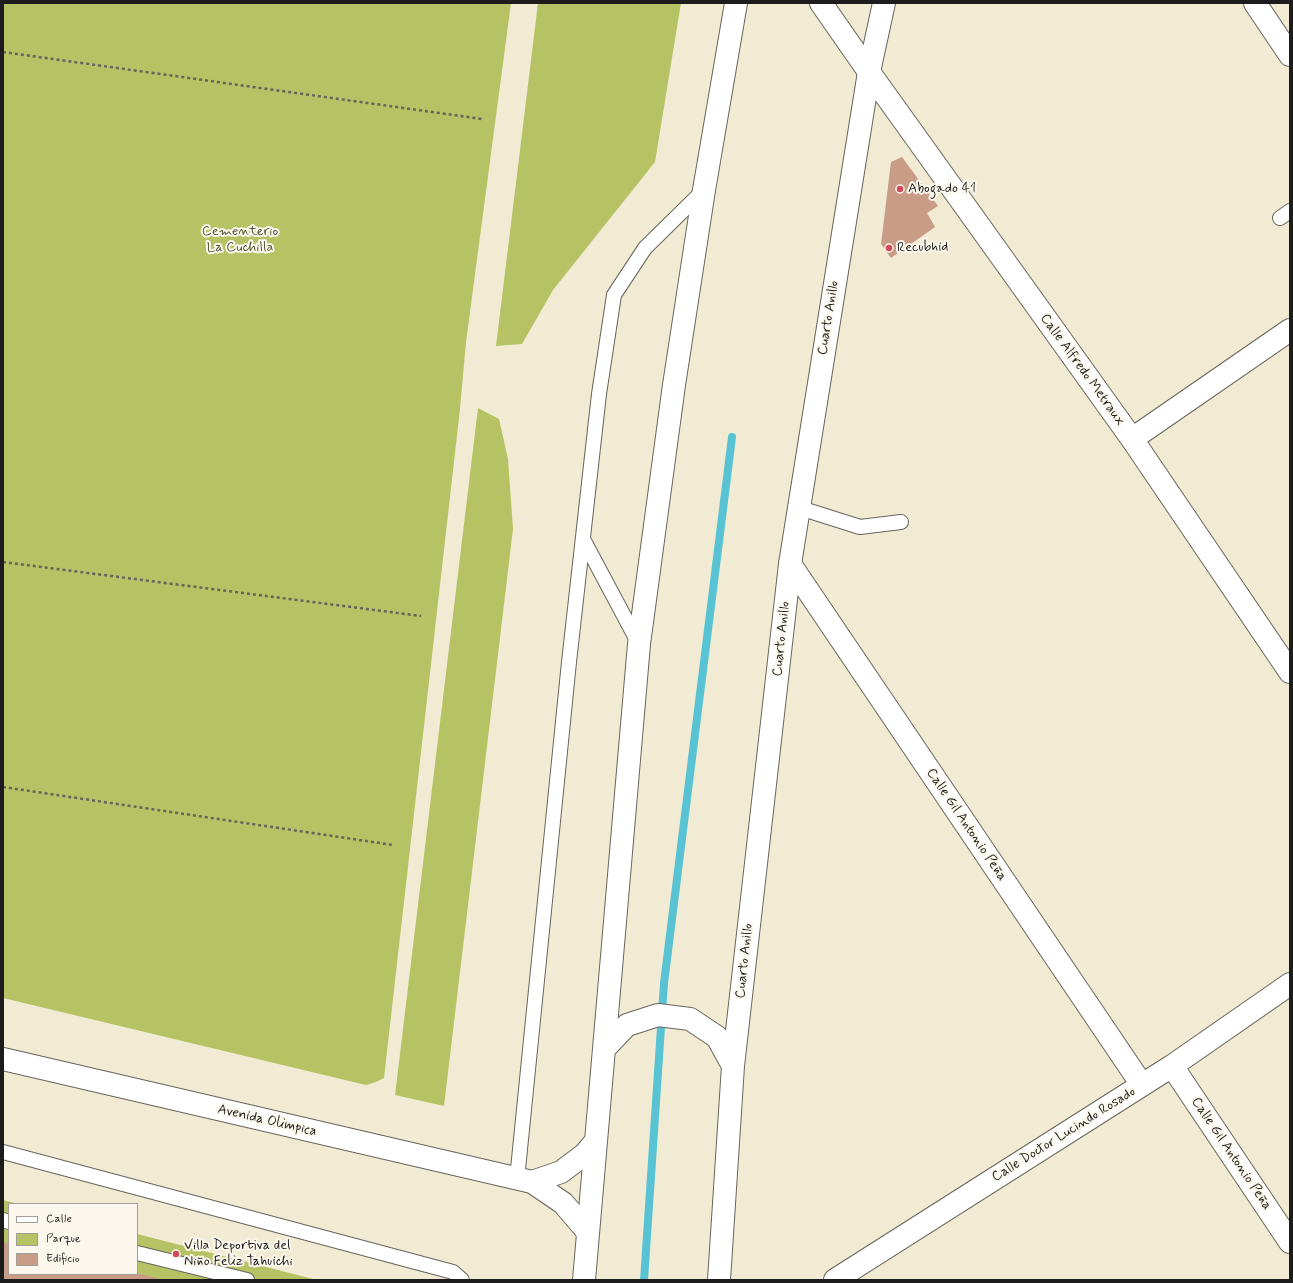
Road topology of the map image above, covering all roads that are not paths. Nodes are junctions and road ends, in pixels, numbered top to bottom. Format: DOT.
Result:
graph roads {
  1 [pos="736,3"];
  2 [pos="821,3"];
  3 [pos="884,3"];
  4 [pos="1255,3"];
  5 [pos="1290,55"];
  6 [pos="869,72"];
  7 [pos="704,190"];
  8 [pos="1290,330"];
  9 [pos="1132,439"];
  10 [pos="800,508"];
  11 [pos="901,522"];
  12 [pos="583,539"];
  13 [pos="790,564"];
  14 [pos="639,644"];
  15 [pos="1290,672"];
  16 [pos="1290,984"];
  17 [pos="604,1049"];
  18 [pos="3,1059"];
  19 [pos="733,1066"];
  20 [pos="1172,1066"];
  21 [pos="1142,1085"];
  22 [pos="595,1142"];
  23 [pos="3,1152"];
  24 [pos="524,1181"];
  25 [pos="588,1231"];
  26 [pos="1290,1242"];
  27 [pos="138,1253"];
  28 [pos="722,1275"];
  29 [pos="247,1280"];
  30 [pos="462,1280"];
  31 [pos="584,1280"];
  32 [pos="835,1280"];
  1 -- 7 [label="main road"];
  2 -- 6 [label="main road, Calle Alfredo Metraux"];
  3 -- 6 [label="main road, Cuarto Anillo"];
  4 -- 5 [label="main road"];
  6 -- 9 [label="main road, Calle Alfredo Metraux"];
  6 -- 10 [label="main road, Cuarto Anillo"];
  7 -- 12 [label="lane"];
  7 -- 14 [label="main road"];
  8 -- 9 [label="main road"];
  9 -- 15 [label="main road, Calle Alfredo Metraux"];
  10 -- 11 [label="lane"];
  10 -- 13 [label="main road, Cuarto Anillo"];
  12 -- 14 [label="lane"];
  12 -- 24 [label="lane"];
  13 -- 19 [label="main road, Cuarto Anillo"];
  13 -- 21 [label="main road, Calle Gil Antonio Peña"];
  14 -- 17 [label="main road"];
  16 -- 20 [label="main road, Calle Doctor Lucindo Rosado"];
  17 -- 19 [label="main road"];
  17 -- 22 [label="main road"];
  18 -- 24 [label="main road, Avenida Olimpica"];
  19 -- 28 [label="main road, Cuarto Anillo"];
  20 -- 21 [label="main road, Calle Doctor Lucindo Rosado"];
  20 -- 26 [label="main road, Calle Gil Antonio Peña"];
  21 -- 32 [label="main road, Calle Doctor Lucindo Rosado"];
  22 -- 24 [label="main road"];
  22 -- 25 [label="main road"];
  23 -- 30 [label="lane"];
  24 -- 25 [label="main road, Avenida Olimpica"];
  25 -- 31 [label="main road"];
  27 -- 29 [label="lane"];
}
